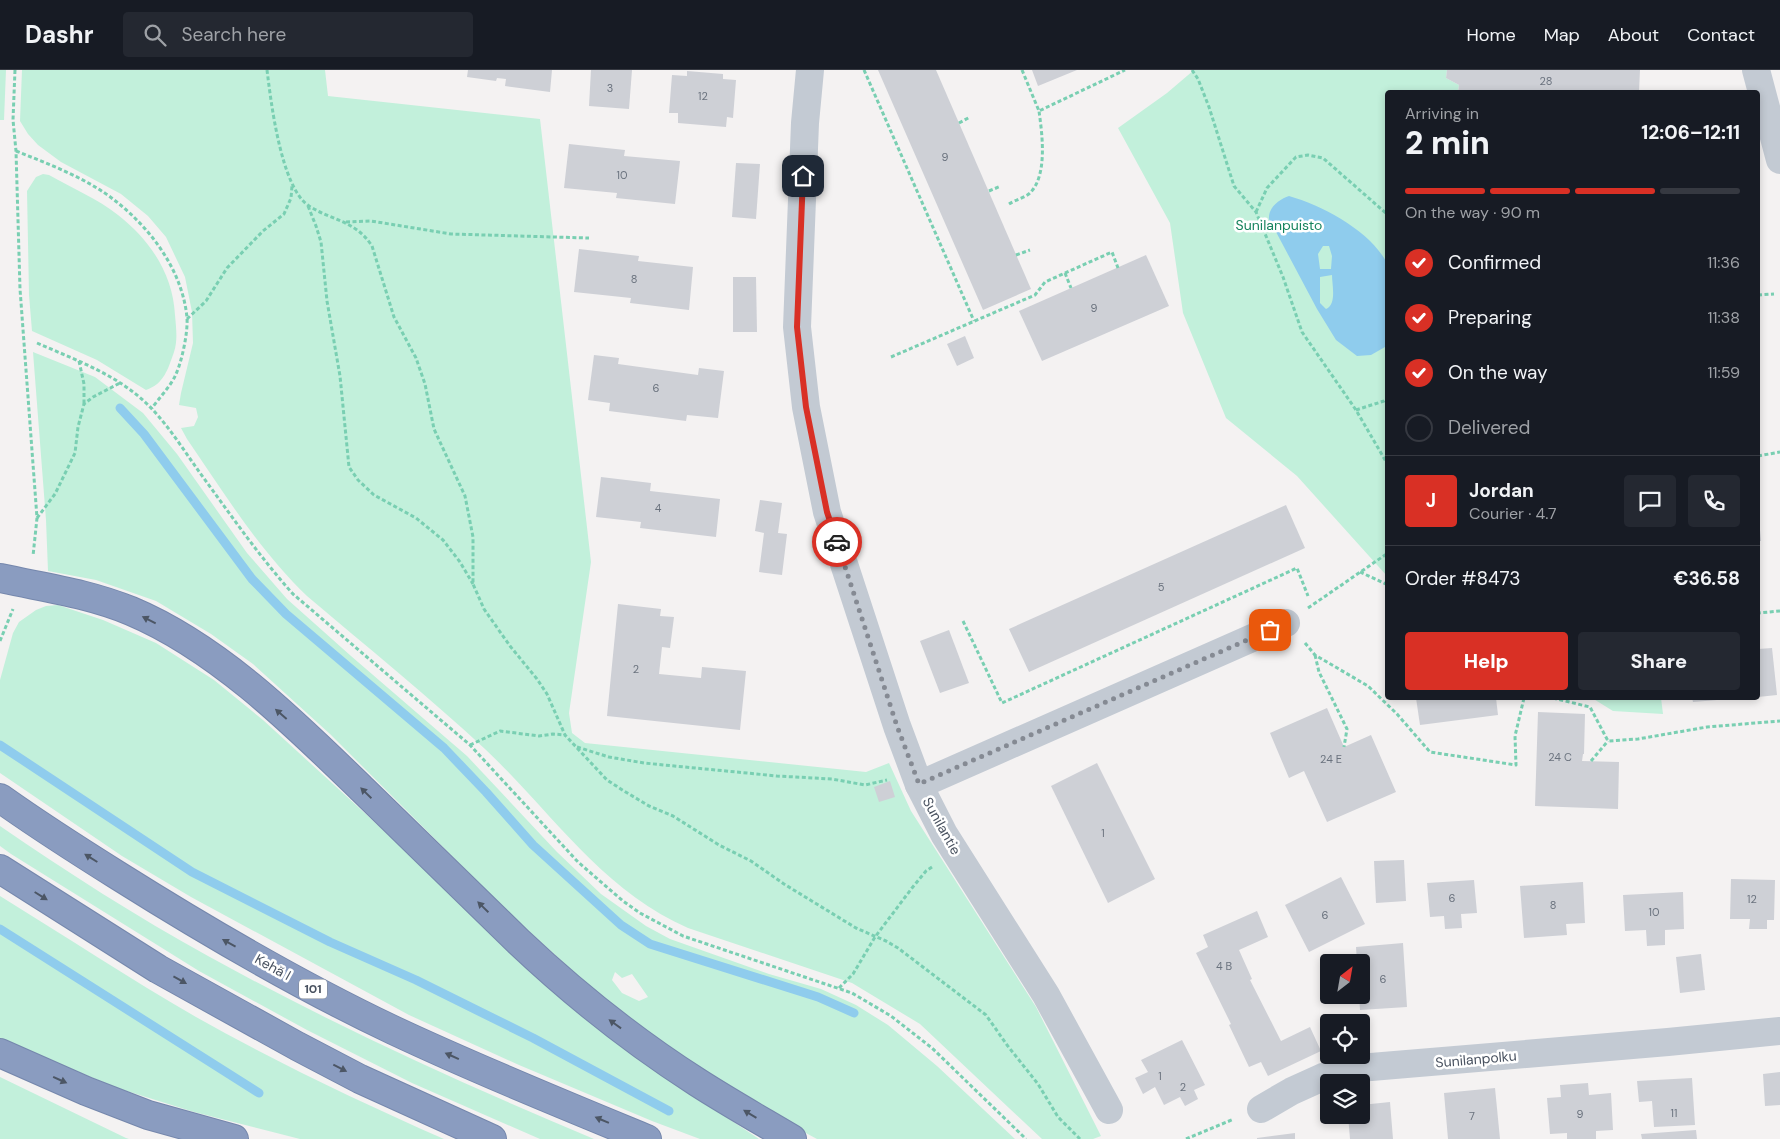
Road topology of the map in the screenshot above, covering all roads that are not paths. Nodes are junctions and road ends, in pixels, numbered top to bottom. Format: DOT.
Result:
graph roads {
  1 [pos="810,70"];
  2 [pos="1756,70"];
  3 [pos="1780,160"];
  4 [pos="12,580"];
  5 [pos="1286,623"];
  6 [pos="916,777"];
  7 [pos="0,798"];
  8 [pos="0,869"];
  9 [pos="1780,1031"];
  10 [pos="0,1053"];
  11 [pos="1261,1109"];
  12 [pos="1109,1110"];
  13 [pos="234,1139"];
  14 [pos="492,1139"];
  15 [pos="646,1139"];
  16 [pos="792,1139"];
  1 -- 6 [label="street, Sunilantie"];
  2 -- 3 [label="street"];
  16 -- 4 [label="highway, one-way"];
  5 -- 6 [label="street"];
  6 -- 12 [label="street, Sunilantie"];
  15 -- 7 [label="highway, Kehä I / 101, one-way"];
  8 -- 14 [label="highway, one-way"];
  9 -- 11 [label="street, Sunilanpolku"];
  10 -- 13 [label="highway, one-way"];
}
